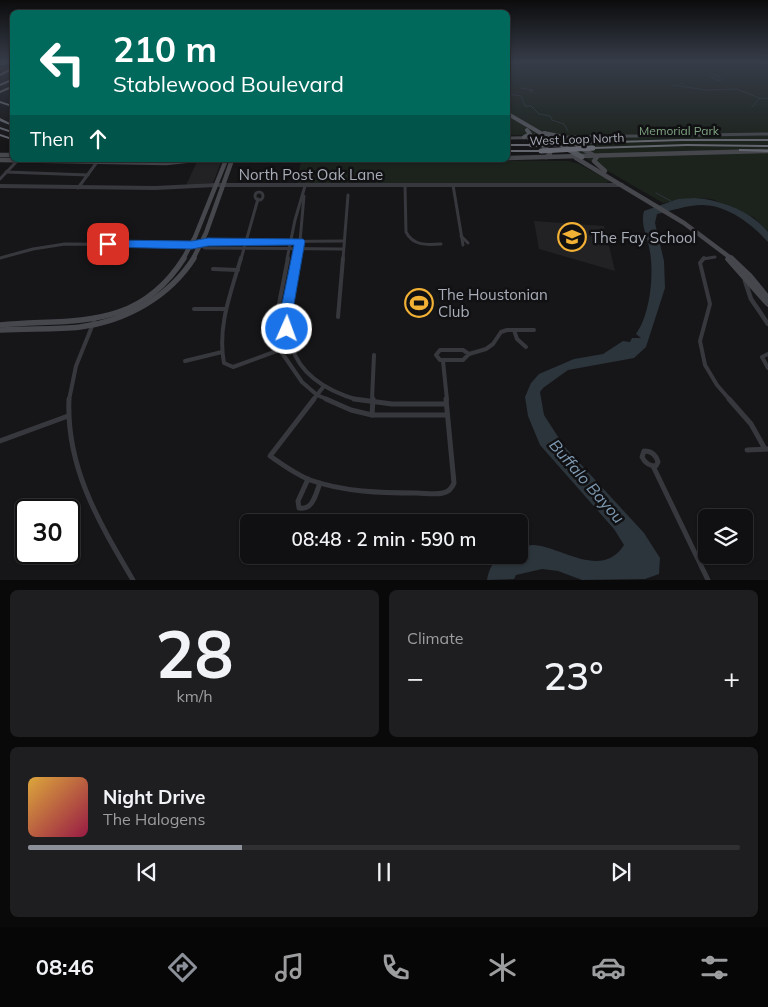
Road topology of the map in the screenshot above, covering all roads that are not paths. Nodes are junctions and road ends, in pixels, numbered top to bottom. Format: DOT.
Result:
graph roads {
  1 [pos="510,117"];
  2 [pos="510,117"];
  3 [pos="528,130"];
  4 [pos="535,130"];
  5 [pos="541,137"];
  6 [pos="546,137"];
  7 [pos="564,137"];
  8 [pos="579,137"];
  9 [pos="768,137"];
  10 [pos="510,138"];
  11 [pos="524,138"];
  12 [pos="510,145"];
  13 [pos="768,146"];
  14 [pos="510,151"];
  15 [pos="768,151"];
  16 [pos="597,153"];
  17 [pos="582,157"];
  18 [pos="510,158"];
  19 [pos="540,158"];
  20 [pos="554,158"];
  21 [pos="576,158"];
  22 [pos="16,162"];
  23 [pos="97,162"];
  24 [pos="176,162"];
  25 [pos="225,162"];
  26 [pos="231,162"];
  27 [pos="586,164"];
  28 [pos="605,171"];
  29 [pos="6,172"];
  30 [pos="88,175"];
  31 [pos="0,179"];
  32 [pos="623,184"];
  33 [pos="216,185"];
  34 [pos="222,185"];
  35 [pos="405,185"];
  36 [pos="452,185"];
  37 [pos="0,186"];
  38 [pos="305,186"];
  39 [pos="78,188"];
  40 [pos="348,194"];
  41 [pos="258,199"];
  42 [pos="214,207"];
  43 [pos="461,236"];
  44 [pos="291,241"];
  45 [pos="300,241"];
  46 [pos="344,241"];
  47 [pos="229,242"];
  48 [pos="245,242"];
  49 [pos="468,243"];
  50 [pos="441,244"];
  51 [pos="192,245"];
  52 [pos="200,245"];
  53 [pos="463,245"];
  54 [pos="227,248"];
  55 [pos="289,248"];
  56 [pos="243,249"];
  57 [pos="298,249"];
  58 [pos="343,249"];
  59 [pos="721,251"];
  60 [pos="715,257"];
  61 [pos="0,258"];
  62 [pos="213,269"];
  63 [pos="238,270"];
  64 [pos="743,277"];
  65 [pos="281,294"];
  66 [pos="290,294"];
  67 [pos="761,298"];
  68 [pos="768,298"];
  69 [pos="754,304"];
  70 [pos="768,304"];
  71 [pos="194,309"];
  72 [pos="226,309"];
  73 [pos="338,317"];
  74 [pos="95,319"];
  75 [pos="768,324"];
  76 [pos="0,325"];
  77 [pos="93,325"];
  78 [pos="0,330"];
  79 [pos="514,330"];
  80 [pos="534,330"];
  81 [pos="290,346"];
  82 [pos="526,348"];
  83 [pos="280,350"];
  84 [pos="222,352"];
  85 [pos="469,354"];
  86 [pos="768,354"];
  87 [pos="374,355"];
  88 [pos="185,361"];
  89 [pos="443,361"];
  90 [pos="768,368"];
  91 [pos="324,386"];
  92 [pos="317,395"];
  93 [pos="373,403"];
  94 [pos="446,404"];
  95 [pos="372,415"];
  96 [pos="447,415"];
  97 [pos="68,416"];
  98 [pos="0,441"];
  99 [pos="767,449"];
  100 [pos="747,450"];
  101 [pos="653,466"];
  102 [pos="308,479"];
  103 [pos="320,484"];
  104 [pos="133,580"];
  105 [pos="708,580"];
  1 -- 3 [label="main road"];
  2 -- 4 [label="main road"];
  3 -- 5 [label="main road"];
  3 -- 11 [label="main road"];
  4 -- 6 [label="main road"];
  4 -- 7 [label="main road"];
  5 -- 6 [label="main road"];
  5 -- 11 [label="main road"];
  5 -- 21 [label="main road"];
  6 -- 7 [label="main road"];
  6 -- 17 [label="main road"];
  7 -- 8 [label="main road"];
  8 -- 9 [label="main road"];
  8 -- 16 [label="main road"];
  9 -- 12 [label="highway, West Loop North, bridge"];
  10 -- 11 [label="main road"];
  11 -- 19 [label="main road"];
  13 -- 16 [label="highway, West Loop North"];
  14 -- 16 [label="highway, West Loop North, bridge"];
  15 -- 16 [label="highway"];
  15 -- 16 [label="main road"];
  16 -- 17 [label="main road"];
  16 -- 28 [label="main road"];
  17 -- 21 [label="main road"];
  17 -- 28 [label="main road"];
  18 -- 19 [label="main road"];
  19 -- 20 [label="main road"];
  20 -- 21 [label="main road"];
  20 -- 27 [label="main road"];
  21 -- 27 [label="main road"];
  22 -- 29 [label="street"];
  23 -- 24 [label="main road"];
  23 -- 30 [label="street"];
  25 -- 33 [label="main road"];
  26 -- 34 [label="main road"];
  27 -- 32 [label="main road"];
  28 -- 32 [label="main road"];
  29 -- 30 [label="street"];
  29 -- 31 [label="street"];
  30 -- 39 [label="street"];
  32 -- 36 [label="street, North Post Oak Lane"];
  32 -- 59 [label="main road"];
  33 -- 34 [label="street, North Post Oak Lane"];
  33 -- 39 [label="street, North Post Oak Lane"];
  33 -- 42 [label="main road"];
  33 -- 51 [label="main road"];
  34 -- 38 [label="street, North Post Oak Lane"];
  34 -- 42 [label="main road"];
  35 -- 36 [label="street, North Post Oak Lane"];
  35 -- 38 [label="street, North Post Oak Lane"];
  35 -- 50 [label="street"];
  36 -- 43 [label="street"];
  37 -- 39 [label="street, North Post Oak Lane"];
  38 -- 44 [label="street"];
  38 -- 45 [label="street"];
  40 -- 46 [label="street"];
  41 -- 48 [label="street"];
  42 -- 52 [label="main road"];
  43 -- 49 [label="street"];
  43 -- 53 [label="street"];
  44 -- 45 [label="street"];
  44 -- 48 [label="street"];
  44 -- 55 [label="street"];
  45 -- 46 [label="street"];
  45 -- 57 [label="street"];
  46 -- 58 [label="street"];
  47 -- 48 [label="street"];
  47 -- 52 [label="street"];
  47 -- 54 [label="street"];
  48 -- 56 [label="street"];
  51 -- 52 [label="street"];
  51 -- 61 [label="street"];
  51 -- 74 [label="main road"];
  52 -- 54 [label="street"];
  52 -- 77 [label="main road"];
  54 -- 56 [label="street"];
  55 -- 56 [label="street"];
  55 -- 57 [label="street"];
  55 -- 65 [label="street"];
  56 -- 63 [label="street"];
  57 -- 58 [label="street"];
  57 -- 66 [label="street"];
  58 -- 73 [label="street"];
  59 -- 64 [label="main road"];
  59 -- 68 [label="main road"];
  60 -- 99 [label="street"];
  62 -- 63 [label="street"];
  63 -- 72 [label="street"];
  64 -- 67 [label="main road"];
  64 -- 69 [label="street"];
  65 -- 66 [label="street"];
  65 -- 83 [label="street"];
  66 -- 81 [label="street"];
  67 -- 69 [label="street"];
  67 -- 70 [label="main road"];
  69 -- 75 [label="street"];
  71 -- 72 [label="street"];
  72 -- 84 [label="street"];
  74 -- 76 [label="main road"];
  74 -- 77 [label="street"];
  77 -- 78 [label="main road"];
  77 -- 97 [label="street"];
  79 -- 80 [label="street"];
  79 -- 82 [label="street"];
  79 -- 85 [label="street"];
  81 -- 83 [label="street"];
  81 -- 91 [label="street"];
  83 -- 84 [label="street"];
  83 -- 92 [label="street"];
  84 -- 88 [label="street"];
  85 -- 89 [label="street"];
  85 -- 89 [label="street"];
  86 -- 90 [label="street"];
  87 -- 93 [label="street"];
  89 -- 94 [label="street"];
  91 -- 92 [label="street"];
  91 -- 93 [label="street"];
  92 -- 95 [label="street"];
  92 -- 102 [label="street"];
  93 -- 94 [label="street"];
  93 -- 95 [label="street"];
  94 -- 96 [label="street"];
  95 -- 96 [label="street"];
  96 -- 103 [label="street"];
  97 -- 98 [label="street"];
  97 -- 104 [label="street"];
  99 -- 100 [label="street"];
  101 -- 105 [label="street"];
  102 -- 103 [label="street"];
  102 -- 103 [label="street"];
}
